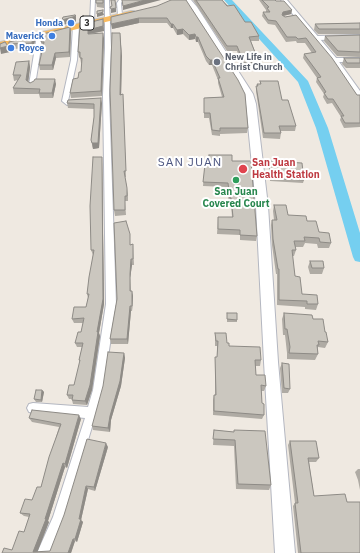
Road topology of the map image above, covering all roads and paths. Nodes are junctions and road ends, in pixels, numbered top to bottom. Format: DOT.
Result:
graph roads {
  1 [pos="93,0"];
  2 [pos="107,0"];
  3 [pos="121,0"];
  4 [pos="187,0"];
  5 [pos="284,0"];
  6 [pos="139,11"];
  7 [pos="120,15"];
  8 [pos="106,19"];
  9 [pos="92,22"];
  10 [pos="76,26"];
  11 [pos="40,35"];
  12 [pos="360,37"];
  13 [pos="317,38"];
  14 [pos="0,45"];
  15 [pos="335,60"];
  16 [pos="360,60"];
  17 [pos="32,85"];
  18 [pos="360,96"];
  19 [pos="85,101"];
  20 [pos="33,408"];
  21 [pos="92,413"];
  22 [pos="44,553"];
  23 [pos="285,553"];
  1 -- 9 [label="street"];
  2 -- 8 [label="street"];
  3 -- 7 [label="street"];
  4 -- 23 [label="main road"];
  5 -- 13 [label="street"];
  6 -- 7 [label="highway, 3"];
  7 -- 8 [label="highway, 3"];
  8 -- 9 [label="highway, 3"];
  8 -- 21 [label="street"];
  9 -- 10 [label="highway, 3"];
  10 -- 11 [label="highway, 3"];
  10 -- 19 [label="street"];
  11 -- 14 [label="highway, 3"];
  11 -- 17 [label="street"];
  12 -- 13 [label="street"];
  13 -- 15 [label="street"];
  15 -- 16 [label="street"];
  15 -- 18 [label="street"];
  20 -- 21 [label="street"];
  21 -- 22 [label="street"];
}
